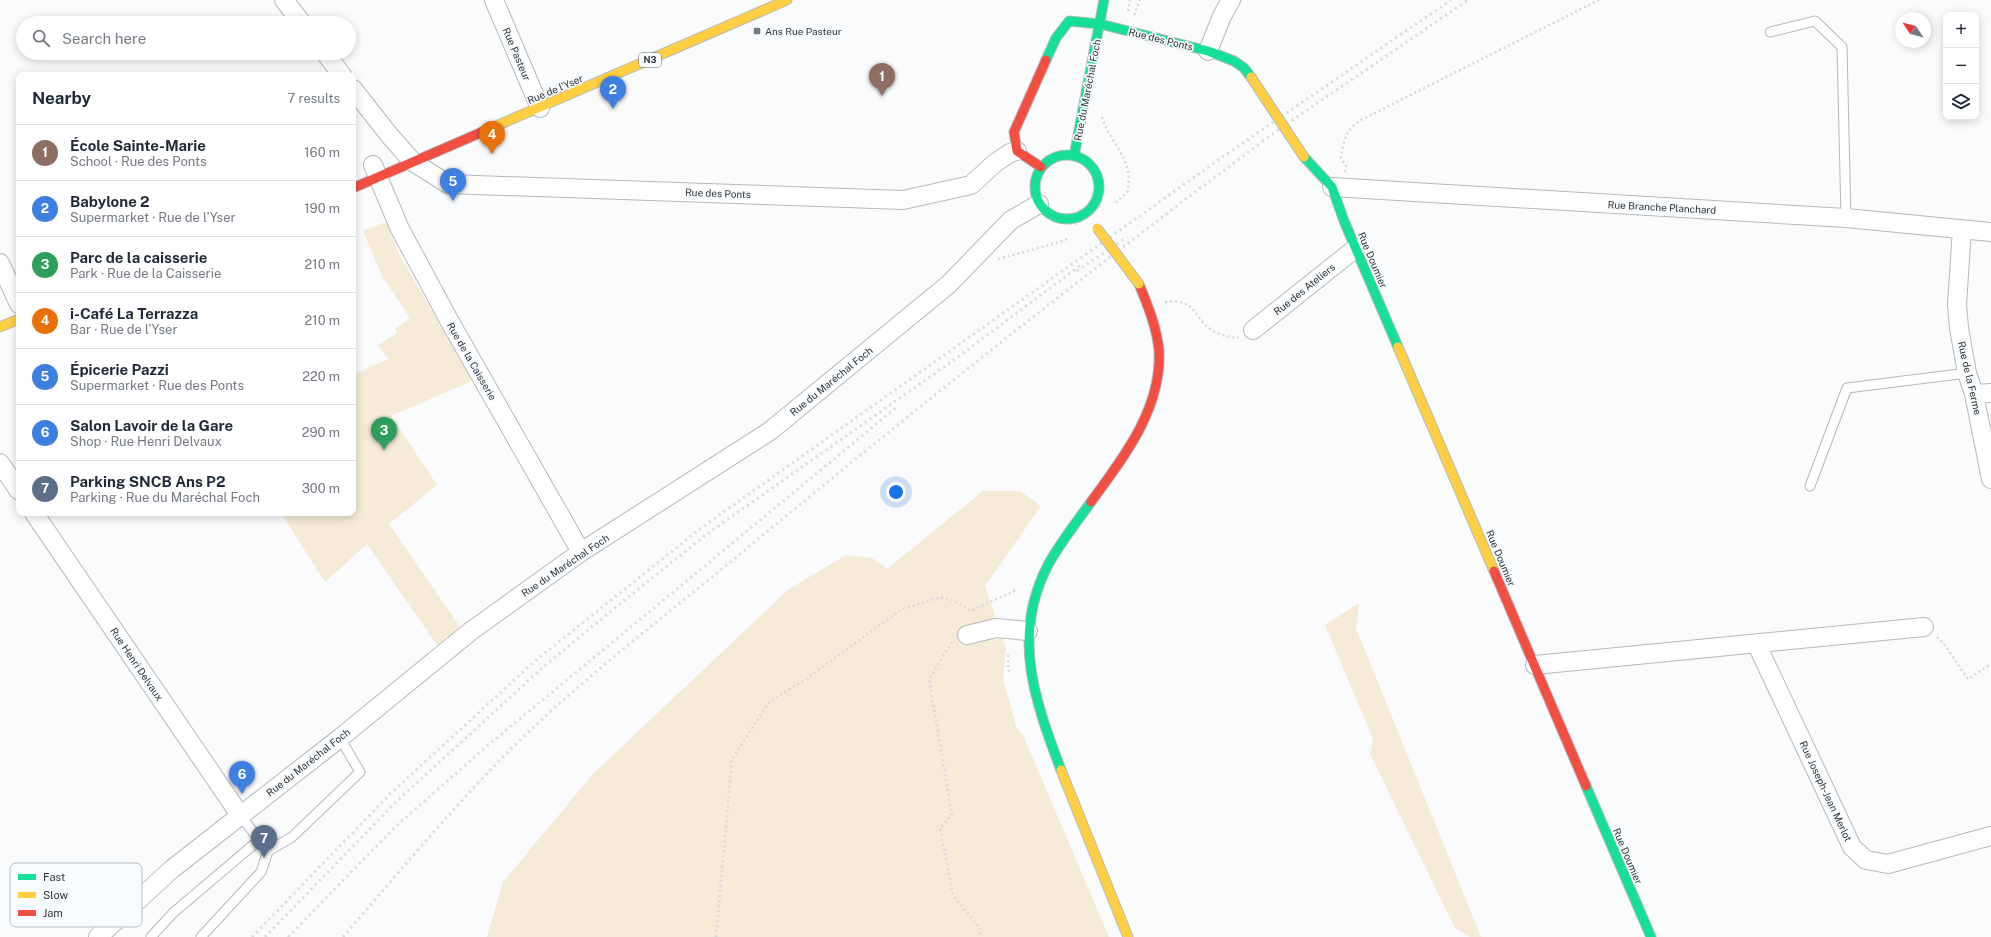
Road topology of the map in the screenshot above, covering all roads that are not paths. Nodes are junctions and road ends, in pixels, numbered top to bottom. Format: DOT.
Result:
graph roads {
  1 [pos="284,0"];
  2 [pos="494,0"];
  3 [pos="787,0"];
  4 [pos="1104,0"];
  5 [pos="1231,0"];
  6 [pos="297,16"];
  7 [pos="1100,24"];
  8 [pos="1770,32"];
  9 [pos="1208,51"];
  10 [pos="330,60"];
  11 [pos="340,72"];
  12 [pos="356,93"];
  13 [pos="536,99"];
  14 [pos="1017,151"];
  15 [pos="405,155"];
  16 [pos="1074,156"];
  17 [pos="1041,167"];
  18 [pos="374,168"];
  19 [pos="356,185"];
  20 [pos="1332,187"];
  21 [pos="1039,204"];
  22 [pos="1086,213"];
  23 [pos="1846,218"];
  24 [pos="1962,229"];
  25 [pos="1991,232"];
  26 [pos="1356,248"];
  27 [pos="0,263"];
  28 [pos="16,298"];
  29 [pos="16,320"];
  30 [pos="0,327"];
  31 [pos="1253,330"];
  32 [pos="1967,373"];
  33 [pos="1983,394"];
  34 [pos="0,463"];
  35 [pos="1991,479"];
  36 [pos="1810,486"];
  37 [pos="16,487"];
  38 [pos="36,516"];
  39 [pos="581,552"];
  40 [pos="1924,627"];
  41 [pos="1028,631"];
  42 [pos="967,635"];
  43 [pos="1757,645"];
  44 [pos="1535,665"];
  45 [pos="340,738"];
  46 [pos="240,815"];
  47 [pos="1991,836"];
  48 [pos="259,840"];
  49 [pos="268,851"];
  50 [pos="142,897"];
  51 [pos="109,927"];
  52 [pos="98,937"];
  53 [pos="151,937"];
  54 [pos="201,937"];
  55 [pos="1128,937"];
  56 [pos="1651,937"];
  1 -- 6 [label="street"];
  2 -- 13 [label="street, Rue Pasteur"];
  3 -- 13 [label="street, Rue de l'Yser / N3"];
  4 -- 7 [label="street, Rue du Maréchal Foch"];
  5 -- 9 [label="street"];
  7 -- 9 [label="street, Rue des Ponts"];
  7 -- 14 [label="street, Rue des Ponts"];
  7 -- 16 [label="street, Rue du Maréchal Foch"];
  8 -- 23 [label="lane"];
  9 -- 20 [label="street, Rue des Ponts, bridge"];
  10 -- 11 [label="street"];
  12 -- 15 [label="street, Rue des Ponts"];
  13 -- 15 [label="street, Rue de l'Yser / N3"];
  14 -- 15 [label="street, Rue des Ponts"];
  14 -- 17 [label="street"];
  15 -- 18 [label="street, Rue de l'Yser / N3"];
  16 -- 17 [label="street"];
  16 -- 22 [label="street"];
  17 -- 21 [label="street"];
  18 -- 19 [label="street, Rue de l'Yser / N3"];
  18 -- 39 [label="street, Rue de la Caisserie"];
  20 -- 23 [label="street, Rue Branche Planchard"];
  20 -- 26 [label="street, Rue Doumier"];
  21 -- 22 [label="street"];
  21 -- 39 [label="street, Rue du Maréchal Foch"];
  22 -- 41 [label="street, bridge"];
  23 -- 24 [label="street, Rue Branche Planchard"];
  24 -- 25 [label="street, Rue Branche Planchard"];
  24 -- 32 [label="street, Rue de la Ferme"];
  26 -- 31 [label="street, Rue des Ateliers"];
  26 -- 44 [label="street, Rue Doumier"];
  27 -- 28 [label="street"];
  29 -- 30 [label="street"];
  32 -- 33 [label="street, Rue de la Ferme"];
  32 -- 36 [label="lane"];
  33 -- 35 [label="street, Rue de la Ferme"];
  34 -- 37 [label="street"];
  38 -- 46 [label="street, Rue Henri Delvaux"];
  39 -- 45 [label="street, Rue du Maréchal Foch"];
  40 -- 43 [label="street"];
  41 -- 42 [label="street"];
  41 -- 55 [label="street"];
  43 -- 44 [label="street"];
  43 -- 47 [label="street, Rue Joseph-Jean Merlot"];
  44 -- 56 [label="street, Rue Doumier"];
  45 -- 46 [label="street, Rue du Maréchal Foch"];
  45 -- 49 [label="lane"];
  46 -- 48 [label="lane"];
  46 -- 50 [label="street, Rue du Maréchal Foch"];
  48 -- 49 [label="lane"];
  48 -- 53 [label="lane"];
  49 -- 54 [label="lane"];
  51 -- 52 [label="street, Rue du Maréchal Foch"];
}
